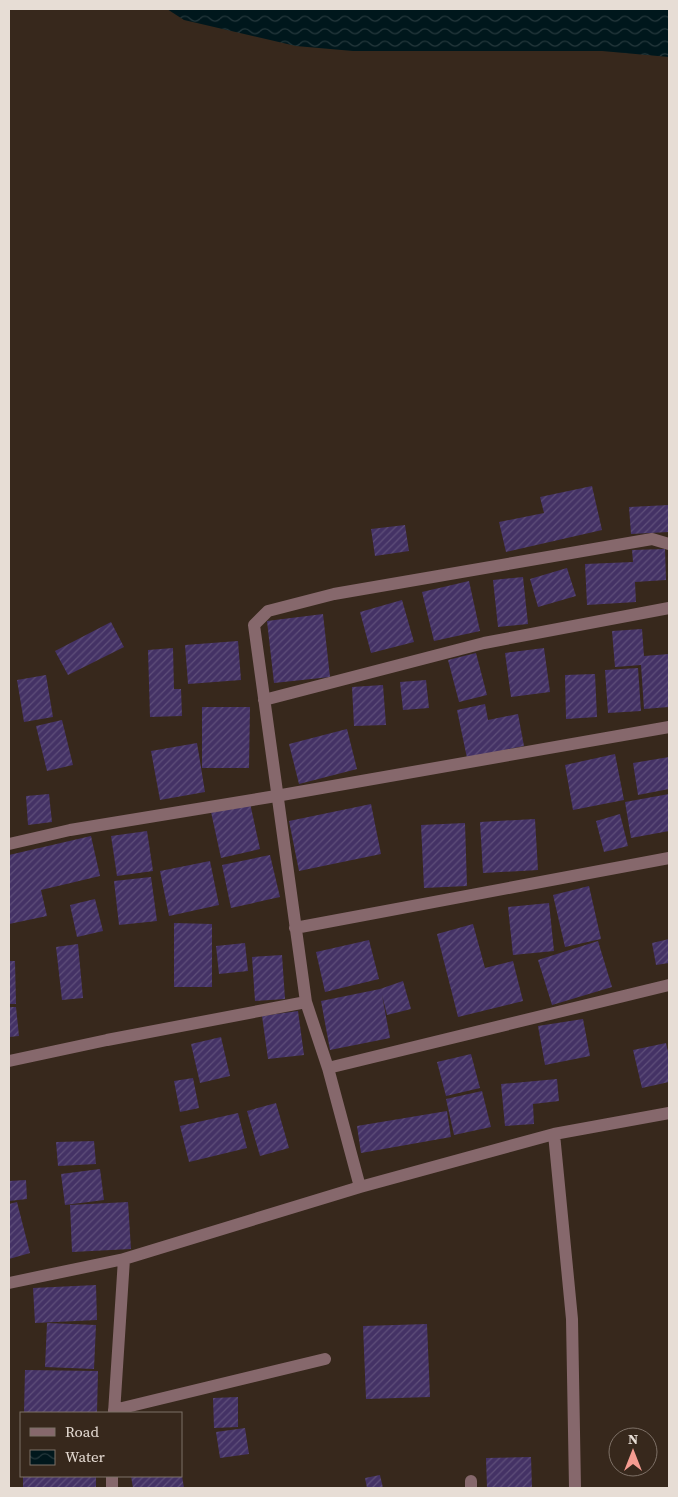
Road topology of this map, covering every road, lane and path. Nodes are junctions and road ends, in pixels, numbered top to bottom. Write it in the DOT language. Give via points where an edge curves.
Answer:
graph roads {
  1 [pos="669,544"];
  2 [pos="669,608"];
  3 [pos="264,700"];
  4 [pos="669,727"];
  5 [pos="276,796"];
  6 [pos="9,844"];
  7 [pos="669,858"];
  8 [pos="295,928"];
  9 [pos="669,985"];
  10 [pos="306,1002"];
  11 [pos="9,1061"];
  12 [pos="328,1068"];
  13 [pos="669,1113"];
  14 [pos="554,1134"];
  15 [pos="360,1187"];
  16 [pos="124,1259"];
  17 [pos="9,1283"];
  18 [pos="325,1359"];
  19 [pos="114,1412"];
  20 [pos="576,1488"];
  1 -- 3 [label="street" via="652,540 334,594 268,611 254,624"];
  2 -- 3 [label="street" via="484,643"];
  3 -- 5 [label="street"];
  4 -- 5 [label="street"];
  5 -- 6 [label="street" via="70,830"];
  5 -- 8 [label="street"];
  7 -- 8 [label="street"];
  8 -- 10 [label="street"];
  9 -- 12 [label="street"];
  10 -- 11 [label="street"];
  10 -- 12 [label="street"];
  12 -- 15 [label="street"];
  13 -- 14 [label="street"];
  14 -- 15 [label="street"];
  14 -- 20 [label="street" via="572,1319"];
  15 -- 16 [label="street"];
  16 -- 17 [label="street"];
  16 -- 19 [label="street"];
  18 -- 19 [label="street"];
}
